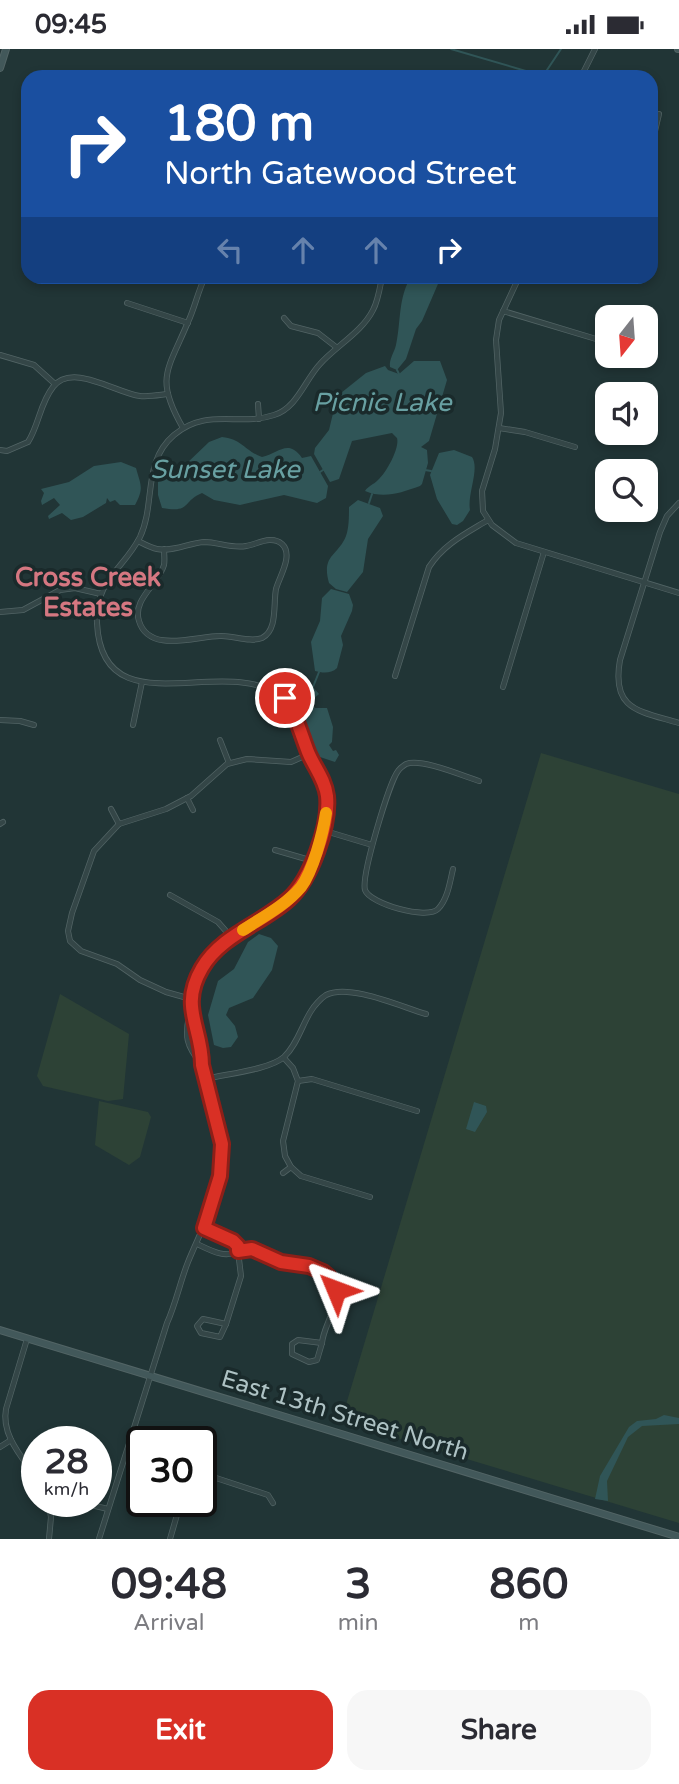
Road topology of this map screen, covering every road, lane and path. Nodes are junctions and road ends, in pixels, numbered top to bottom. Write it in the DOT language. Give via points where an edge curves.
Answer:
graph roads {
  1 [pos="6,49"];
  2 [pos="595,49"];
  3 [pos="0,68"];
  4 [pos="584,70"];
  5 [pos="659,114"];
  6 [pos="658,122"];
  7 [pos="202,284"];
  8 [pos="380,284"];
  9 [pos="516,284"];
  10 [pos="127,303"];
  11 [pos="503,311"];
  12 [pos="284,318"];
  13 [pos="188,323"];
  14 [pos="595,339"];
  15 [pos="336,347"];
  16 [pos="0,355"];
  17 [pos="55,384"];
  18 [pos="167,394"];
  19 [pos="258,404"];
  20 [pos="258,419"];
  21 [pos="183,428"];
  22 [pos="499,428"];
  23 [pos="575,447"];
  24 [pos="0,450"];
  25 [pos="679,503"];
  26 [pos="488,520"];
  27 [pos="138,541"];
  28 [pos="164,549"];
  29 [pos="544,552"];
  30 [pos="644,582"];
  31 [pos="679,593"];
  32 [pos="101,594"];
  33 [pos="0,613"];
  34 [pos="395,676"];
  35 [pos="142,681"];
  36 [pos="503,687"];
  37 [pos="0,720"];
  38 [pos="679,723"];
  39 [pos="34,725"];
  40 [pos="133,725"];
  41 [pos="220,740"];
  42 [pos="309,754"];
  43 [pos="229,763"];
  44 [pos="480,781"];
  45 [pos="187,798"];
  46 [pos="111,809"];
  47 [pos="193,810"];
  48 [pos="119,824"];
  49 [pos="323,830"];
  50 [pos="372,845"];
  51 [pos="275,850"];
  52 [pos="313,861"];
  53 [pos="453,869"];
  54 [pos="170,895"];
  55 [pos="232,939"];
  56 [pos="322,988"];
  57 [pos="326,995"];
  58 [pos="191,999"];
  59 [pos="191,1011"];
  60 [pos="426,1014"];
  61 [pos="284,1058"];
  62 [pos="202,1065"];
  63 [pos="206,1079"];
  64 [pos="298,1081"];
  65 [pos="417,1111"];
  66 [pos="291,1167"];
  67 [pos="283,1173"];
  68 [pos="370,1197"];
  69 [pos="204,1228"];
  70 [pos="197,1244"];
  71 [pos="238,1251"];
  72 [pos="226,1324"];
  73 [pos="0,1330"];
  74 [pos="27,1339"];
  75 [pos="322,1343"];
  76 [pos="149,1376"];
  77 [pos="11,1440"];
  78 [pos="0,1447"];
  79 [pos="21,1455"];
  80 [pos="217,1478"];
  81 [pos="112,1496"];
  82 [pos="273,1503"];
  83 [pos="49,1517"];
  84 [pos="106,1517"];
  85 [pos="176,1517"];
  86 [pos="679,1537"];
  87 [pos="48,1539"];
  88 [pos="99,1539"];
  89 [pos="170,1539"];
  1 -- 3 [label="main road"];
  2 -- 4 [label="street"];
  5 -- 6 [label="street"];
  7 -- 13 [label="street"];
  8 -- 15 [label="street" via="374,310"];
  9 -- 11 [label="street"];
  10 -- 13 [label="street"];
  11 -- 14 [label="street"];
  11 -- 22 [label="street" via="496,340"];
  12 -- 15 [label="street"];
  13 -- 18 [label="street" via="171,358"];
  15 -- 20 [label="street" via="290,405 277,415"];
  16 -- 17 [label="street" via="34,365"];
  17 -- 18 [label="street" via="76,377 140,396"];
  17 -- 24 [label="street" via="28,442"];
  18 -- 21 [label="street"];
  19 -- 20 [label="street"];
  20 -- 21 [label="street" via="208,418"];
  21 -- 27 [label="street" via="164,446 151,473 149,505"];
  22 -- 23 [label="street"];
  22 -- 26 [label="street" via="482,491"];
  25 -- 30 [label="street" via="663,524"];
  26 -- 29 [label="street" via="509,538"];
  26 -- 34 [label="street" via="436,555"];
  27 -- 28 [label="street"];
  27 -- 32 [label="street"];
  28 -- 28 [label="street" via="204,542 244,547 274,540 282,544 286,560 270,630 257,640 221,636 153,639 143,630 138,610 165,563"];
  29 -- 30 [label="street"];
  29 -- 36 [label="street"];
  30 -- 31 [label="street"];
  30 -- 38 [label="street" via="620,660 617,688 632,707"];
  32 -- 33 [label="street" via="60,590 23,610"];
  32 -- 35 [label="street" via="97,623 102,654 120,676"];
  35 -- 40 [label="street"];
  35 -- 42 [label="street" via="229,681 270,689 291,707"];
  37 -- 39 [label="street"];
  41 -- 43 [label="street"];
  42 -- 43 [label="street" via="291,762 247,759"];
  42 -- 49 [label="street" via="327,796"];
  43 -- 45 [label="street"];
  44 -- 50 [label="street" via="426,764 399,768"];
  45 -- 47 [label="street"];
  45 -- 48 [label="street"];
  46 -- 48 [label="street"];
  48 -- 58 [label="street" via="94,852 84,874 68,930 70,941 76,949"];
  49 -- 50 [label="street"];
  49 -- 52 [label="street"];
  50 -- 53 [label="street" via="364,877 367,893 411,911 427,915 437,910"];
  51 -- 52 [label="street"];
  52 -- 55 [label="street" via="303,884 288,900"];
  54 -- 55 [label="street" via="218,922"];
  55 -- 58 [label="street" via="202,968"];
  56 -- 57 [label="street"];
  57 -- 60 [label="street" via="356,993"];
  57 -- 61 [label="street" via="311,1011"];
  58 -- 59 [label="street"];
  59 -- 62 [label="street"];
  59 -- 62 [label="street" via="186,1033"];
  61 -- 63 [label="street"];
  61 -- 64 [label="street"];
  62 -- 63 [label="street"];
  63 -- 69 [label="street" via="222,1144 220,1176"];
  64 -- 65 [label="street" via="312,1079"];
  64 -- 66 [label="street" via="283,1141"];
  66 -- 67 [label="street"];
  66 -- 68 [label="street" via="301,1177"];
  69 -- 70 [label="street"];
  69 -- 71 [label="street" via="233,1241"];
  70 -- 71 [label="street" via="224,1255"];
  70 -- 76 [label="street"];
  71 -- 72 [label="street" via="241,1276"];
  71 -- 75 [label="street" via="252,1249 281,1262 309,1266 329,1277 336,1290"];
  72 -- 72 [label="street" via="220,1337 201,1333 197,1326 202,1319"];
  73 -- 74 [label="main road, East 13th Street North"];
  74 -- 76 [label="main road, East 13th Street North"];
  74 -- 77 [label="street" via="5,1414"];
  75 -- 75 [label="street" via="298,1340 292,1344 292,1354 309,1362 317,1360"];
  76 -- 81 [label="street"];
  76 -- 86 [label="main road, East 13th Street North"];
  77 -- 78 [label="street"];
  77 -- 79 [label="street"];
  80 -- 82 [label="street" via="268,1495"];
  83 -- 87 [label="street"];
  84 -- 88 [label="street"];
  85 -- 89 [label="street"];
}
